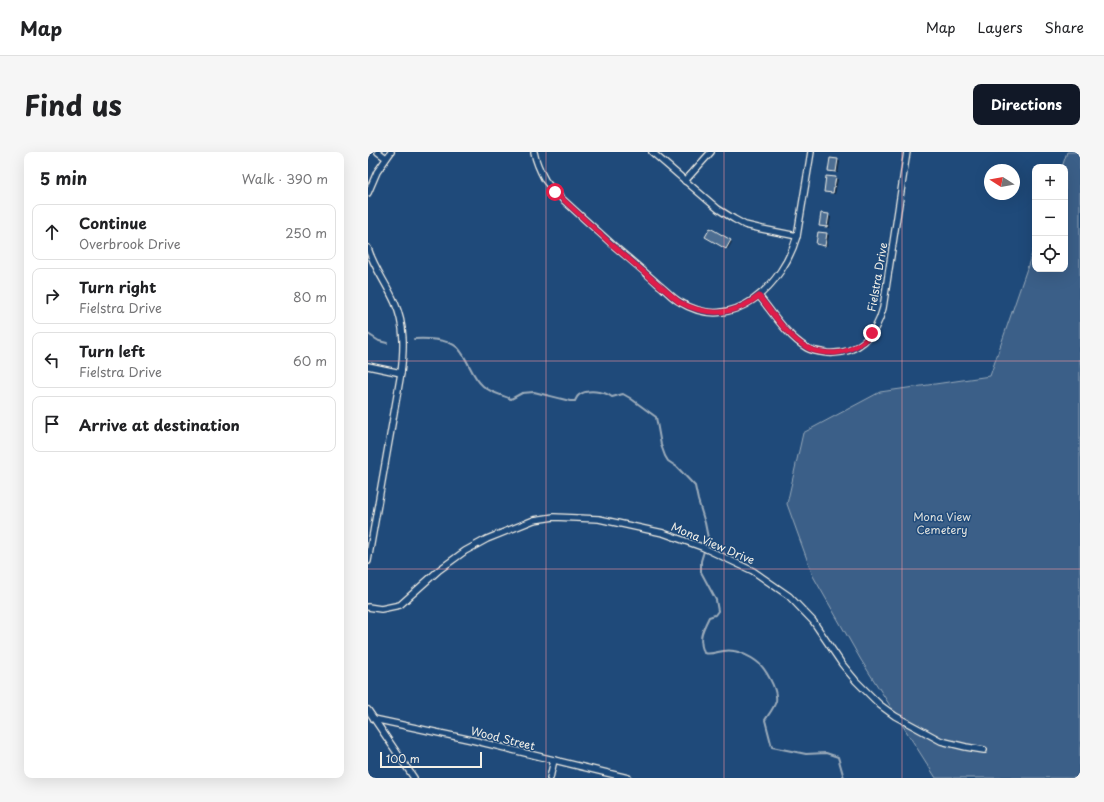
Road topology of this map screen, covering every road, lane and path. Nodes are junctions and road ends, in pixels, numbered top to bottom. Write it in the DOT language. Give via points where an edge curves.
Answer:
graph roads {
  1 [pos="378,152"];
  2 [pos="391,152"];
  3 [pos="534,152"];
  4 [pos="652,152"];
  5 [pos="711,152"];
  6 [pos="811,152"];
  7 [pos="907,152"];
  8 [pos="386,158"];
  9 [pos="686,181"];
  10 [pos="368,193"];
  11 [pos="797,236"];
  12 [pos="368,248"];
  13 [pos="759,296"];
  14 [pos="368,366"];
  15 [pos="401,373"];
  16 [pos="368,561"];
  17 [pos="368,607"];
  18 [pos="368,710"];
  19 [pos="374,719"];
  20 [pos="984,750"];
  21 [pos="554,760"];
  22 [pos="414,778"];
  23 [pos="550,778"];
  24 [pos="628,778"];
  1 -- 8 [label="street"];
  2 -- 8 [label="street"];
  3 -- 13 [label="street" via="545,180 555,192 679,302 696,310 726,312 738,309"];
  4 -- 9 [label="street"];
  5 -- 9 [label="street"];
  6 -- 11 [label="street"];
  7 -- 13 [label="street, Fielstra Drive" via="883,308 878,323 864,342 843,352 820,352 808,348 785,329"];
  8 -- 10 [label="street"];
  9 -- 11 [label="street" via="718,209 734,219 762,229"];
  11 -- 13 [label="street" via="785,266"];
  12 -- 15 [label="street" via="395,302 400,319 403,337"];
  14 -- 15 [label="street"];
  15 -- 16 [label="street"];
  17 -- 20 [label="street, Mona View Drive" via="381,609 400,605 465,551 534,520 554,517 599,520 663,533 702,547 753,571 789,596 813,621 856,681 895,716 941,741"];
  18 -- 19 [label="street"];
  19 -- 21 [label="street, Wood Street"];
  19 -- 22 [label="street"];
  21 -- 23 [label="street"];
  21 -- 24 [label="street, Wood Street"];
}
